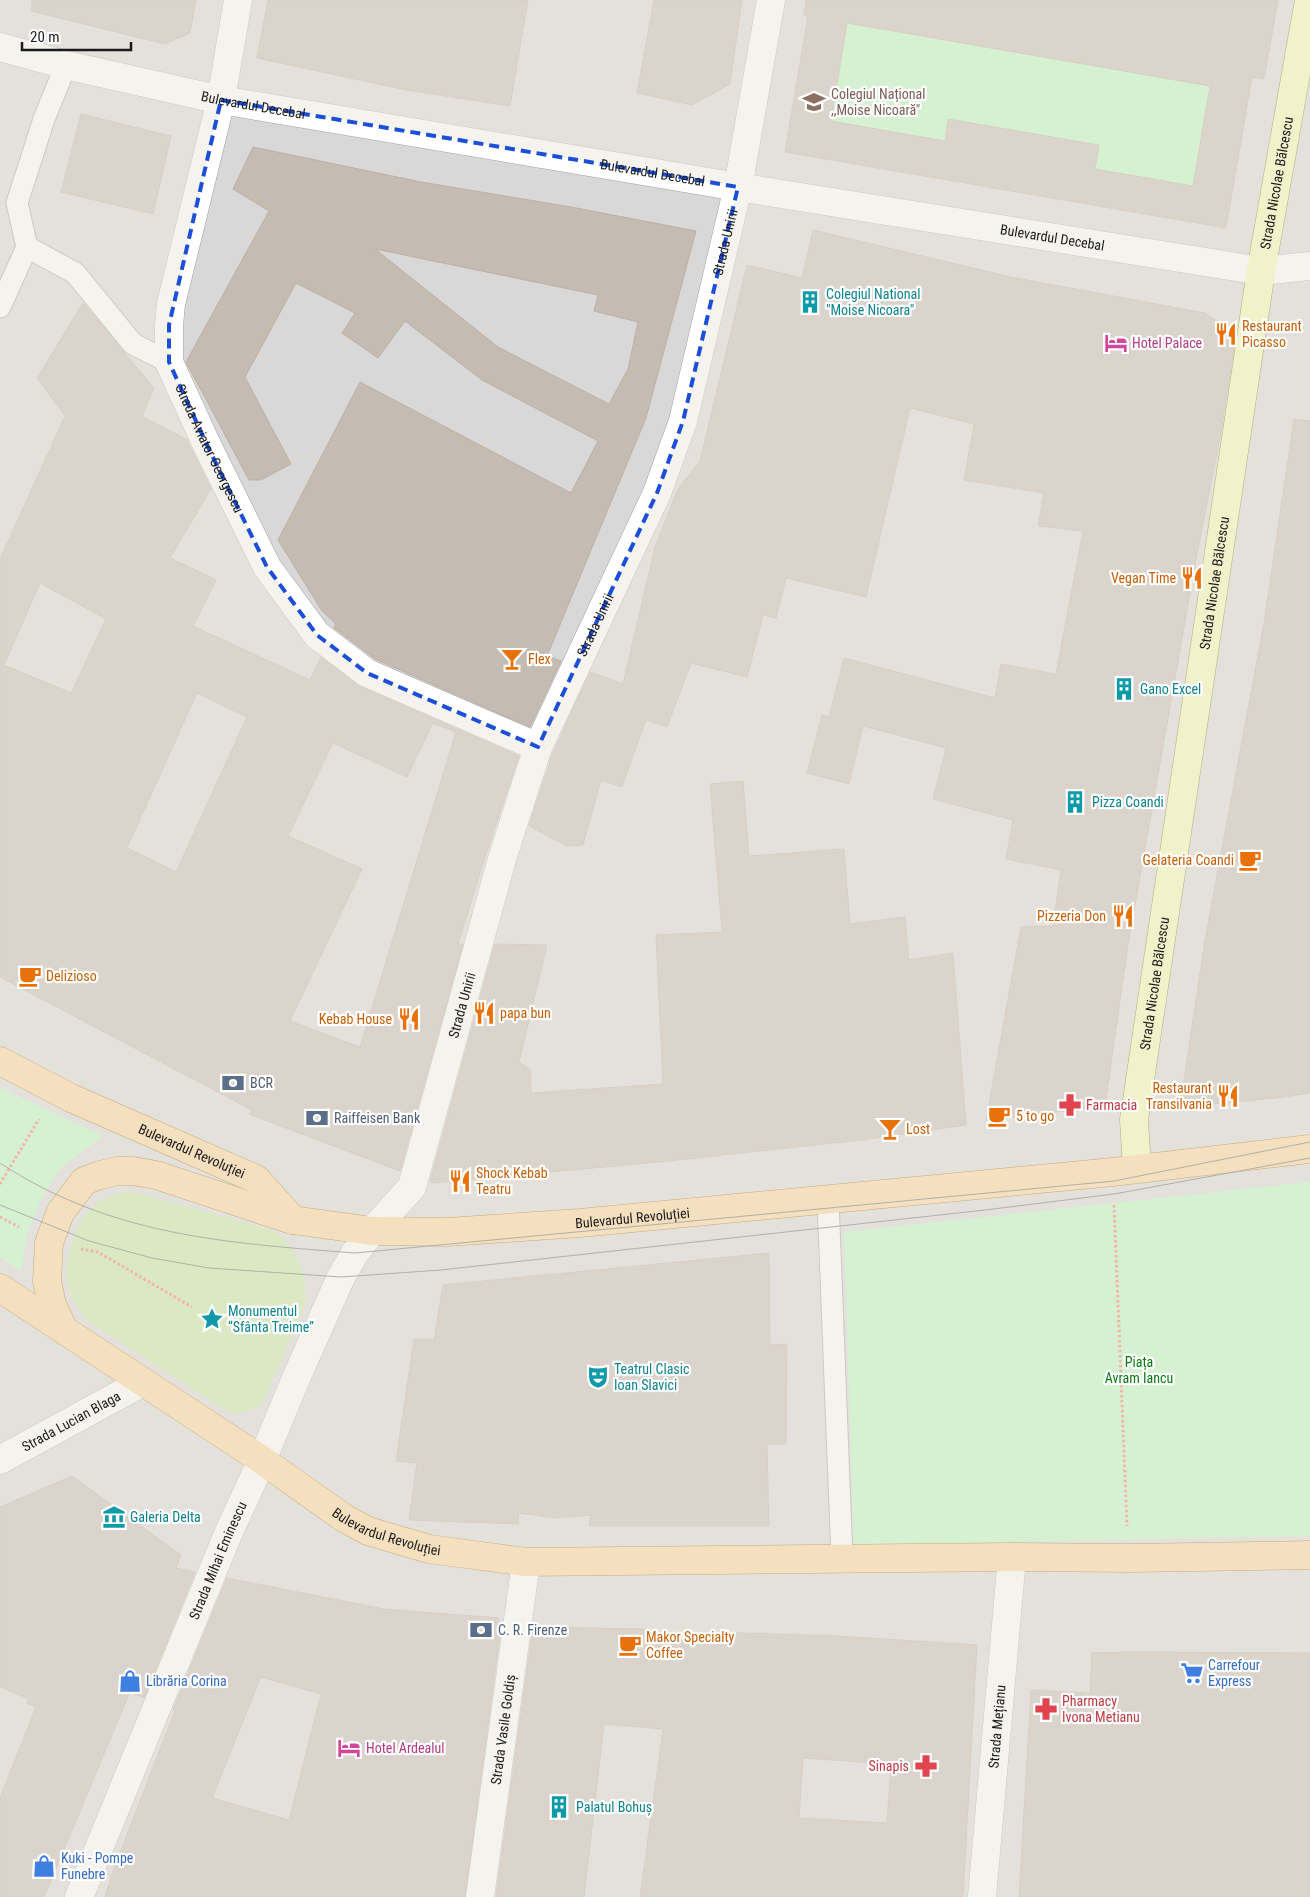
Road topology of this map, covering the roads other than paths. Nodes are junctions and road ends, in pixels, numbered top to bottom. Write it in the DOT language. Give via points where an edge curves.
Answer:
graph roads {
  1 [pos="238,0"];
  2 [pos="771,0"];
  3 [pos="1309,0"];
  4 [pos="0,48"];
  5 [pos="66,65"];
  6 [pos="221,100"];
  7 [pos="738,187"];
  8 [pos="27,247"];
  9 [pos="1310,266"];
  10 [pos="1261,271"];
  11 [pos="0,307"];
  12 [pos="169,362"];
  13 [pos="538,747"];
  14 [pos="0,1061"];
  15 [pos="1310,1149"];
  16 [pos="1125,1170"];
  17 [pos="828,1200"];
  18 [pos="293,1220"];
  19 [pos="372,1231"];
  20 [pos="0,1288"];
  21 [pos="64,1330"];
  22 [pos="143,1382"];
  23 [pos="0,1460"];
  24 [pos="262,1460"];
  25 [pos="1310,1555"];
  26 [pos="1012,1557"];
  27 [pos="842,1558"];
  28 [pos="526,1562"];
  29 [pos="79,1897"];
  30 [pos="480,1897"];
  31 [pos="982,1897"];
  1 -- 6 [label="street, Strada Aviator Georgescu"];
  2 -- 7 [label="street, Strada Unirii"];
  3 -- 10 [label="main road, Strada Nicolae Bălcescu"];
  4 -- 5 [label="street, Bulevardul Decebal"];
  5 -- 6 [label="street, Bulevardul Decebal"];
  5 -- 8 [label="lane" via="44,119 17,203"];
  6 -- 7 [label="street, Bulevardul Decebal"];
  6 -- 12 [label="street, Strada Aviator Georgescu" via="171,304"];
  7 -- 10 [label="street, Bulevardul Decebal"];
  7 -- 13 [label="street, Strada Unirii" via="683,421 657,493"];
  8 -- 11 [label="lane"];
  8 -- 12 [label="lane" via="75,273 133,344"];
  9 -- 10 [label="street, Bulevardul Decebal"];
  10 -- 16 [label="main road, Strada Nicolae Bălcescu"];
  12 -- 13 [label="street, Strada Aviator Georgescu" via="267,566 317,635 367,673"];
  13 -- 19 [label="street, Strada Unirii" via="502,859 412,1187"];
  14 -- 18 [label="main road, Bulevardul Revoluției" via="56,1091 256,1179"];
  15 -- 16 [label="main road"];
  16 -- 17 [label="main road"];
  17 -- 19 [label="main road, Bulevardul Revoluției" via="448,1232"];
  17 -- 27 [label="lane"];
  18 -- 19 [label="main road, Bulevardul Revoluției"];
  18 -- 21 [label="main road" via="156,1174 117,1171 84,1181 60,1212 49,1243 47,1281 52,1305"];
  19 -- 24 [label="street, Strada Mihai Eminescu" via="354,1253 341,1277"];
  20 -- 21 [label="main road, Bulevardul Revoluției"];
  21 -- 22 [label="main road, Bulevardul Revoluției"];
  22 -- 23 [label="street, Strada Lucian Blaga"];
  22 -- 24 [label="main road, Bulevardul Revoluției"];
  24 -- 28 [label="main road, Bulevardul Revoluției" via="344,1518 368,1531 429,1549"];
  24 -- 29 [label="street, Strada Mihai Eminescu" via="228,1534"];
  25 -- 26 [label="main road"];
  26 -- 27 [label="main road"];
  26 -- 31 [label="street, Strada Mețianu"];
  27 -- 28 [label="main road, Bulevardul Revoluției"];
  28 -- 30 [label="street, Strada Vasile Goldiș"];
}
